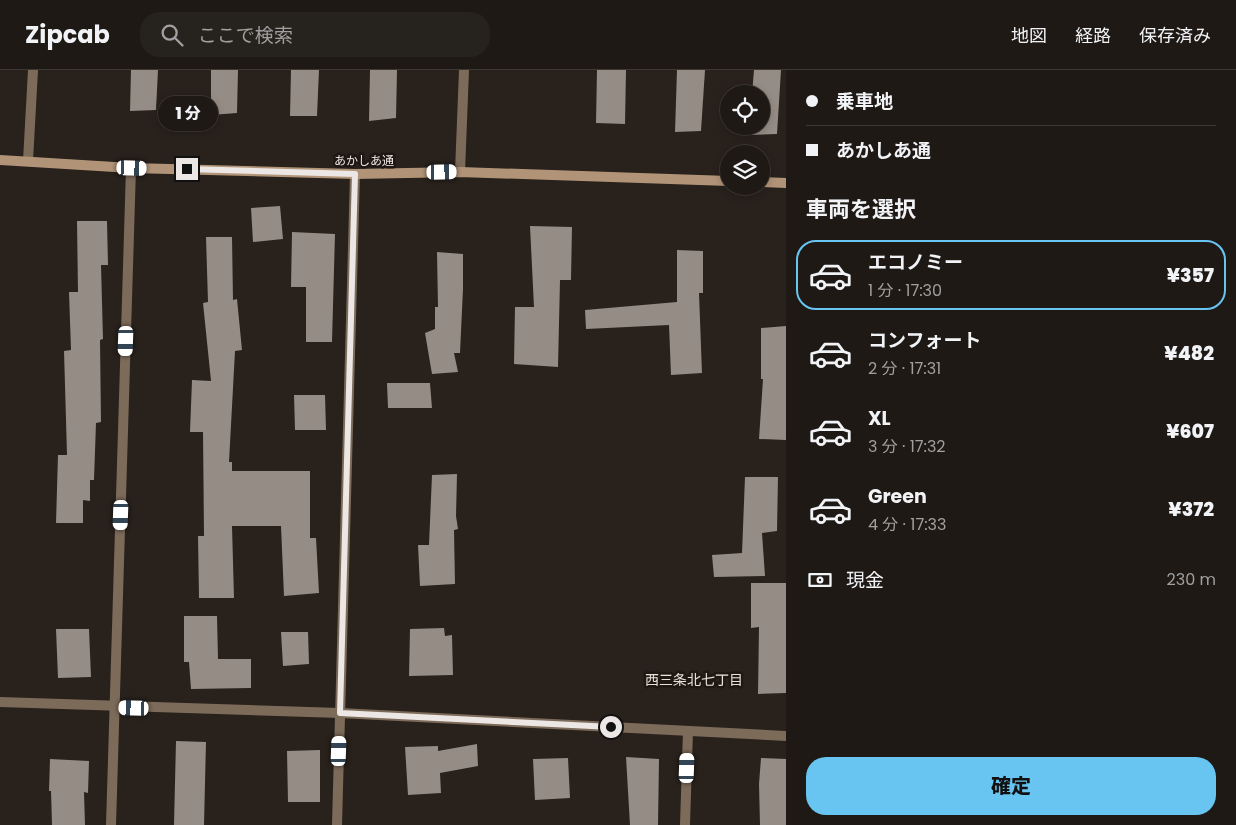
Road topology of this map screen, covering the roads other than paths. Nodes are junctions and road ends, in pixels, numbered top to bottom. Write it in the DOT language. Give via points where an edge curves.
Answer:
graph roads {
  1 [pos="33,70"];
  2 [pos="464,70"];
  3 [pos="0,160"];
  4 [pos="28,161"];
  5 [pos="132,168"];
  6 [pos="460,172"];
  7 [pos="355,174"];
  8 [pos="720,181"];
  9 [pos="770,182"];
  10 [pos="786,182"];
  11 [pos="0,702"];
  12 [pos="115,708"];
  13 [pos="340,713"];
  14 [pos="688,731"];
  15 [pos="786,736"];
  16 [pos="111,825"];
  17 [pos="338,825"];
  18 [pos="685,825"];
  1 -- 4 [label="street"];
  2 -- 6 [label="street"];
  3 -- 4 [label="street, あかしあ通"];
  4 -- 5 [label="street, あかしあ通"];
  5 -- 7 [label="street, あかしあ通"];
  5 -- 12 [label="street"];
  6 -- 7 [label="street, あかしあ通"];
  6 -- 8 [label="street, あかしあ通"];
  7 -- 13 [label="street"];
  9 -- 10 [label="street"];
  11 -- 12 [label="street"];
  12 -- 13 [label="street"];
  12 -- 16 [label="street"];
  13 -- 14 [label="street"];
  13 -- 17 [label="street"];
  14 -- 15 [label="street"];
  14 -- 18 [label="street"];
}
